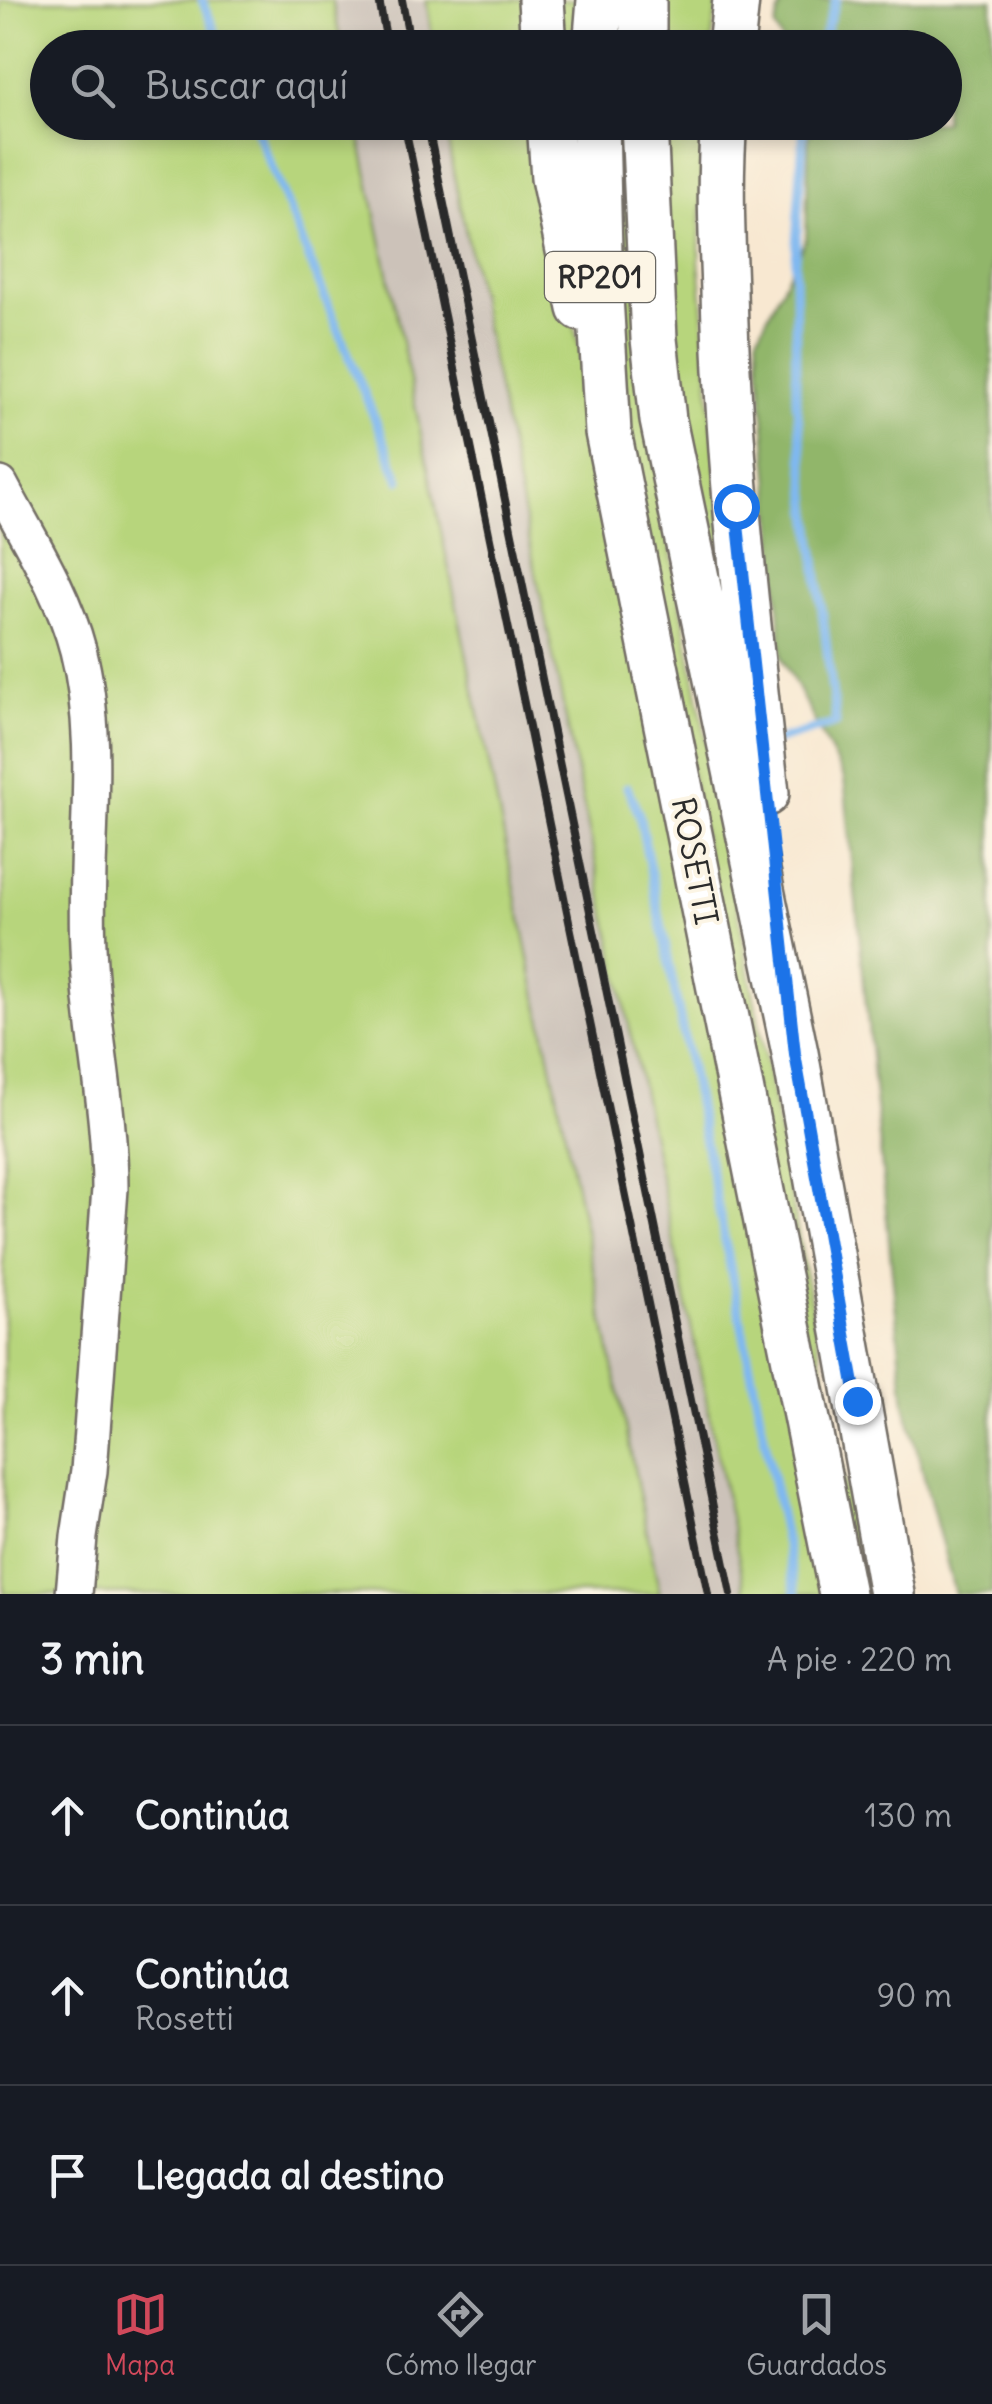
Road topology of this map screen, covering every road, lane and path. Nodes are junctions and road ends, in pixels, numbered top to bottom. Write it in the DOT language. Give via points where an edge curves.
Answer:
graph roads {
  1 [pos="541,0"];
  2 [pos="600,0"];
  3 [pos="644,0"];
  4 [pos="736,0"];
  5 [pos="543,30"];
  6 [pos="598,30"];
  7 [pos="643,30"];
  8 [pos="732,30"];
  9 [pos="551,140"];
  10 [pos="596,140"];
  11 [pos="645,140"];
  12 [pos="723,140"];
  13 [pos="608,432"];
  14 [pos="0,485"];
  15 [pos="795,1054"];
  16 [pos="74,1594"];
  17 [pos="842,1594"];
  18 [pos="892,1594"];
  1 -- 5 [label="main road"];
  2 -- 6 [label="main road"];
  3 -- 7 [label="main road"];
  4 -- 8 [label="main road"];
  9 -- 13 [label="main road" via="564,234"];
  10 -- 13 [label="main road, ROSETTI / RP201"];
  11 -- 15 [label="main road, ROSETTI / RP201" via="663,420"];
  12 -- 15 [label="main road" via="725,350 737,525"];
  13 -- 17 [label="main road, ROSETTI / RP201"];
  14 -- 16 [label="lane" via="55,590 78,648 89,709 87,942 110,1189"];
  15 -- 18 [label="main road, ROSETTI / RP201"];
}
